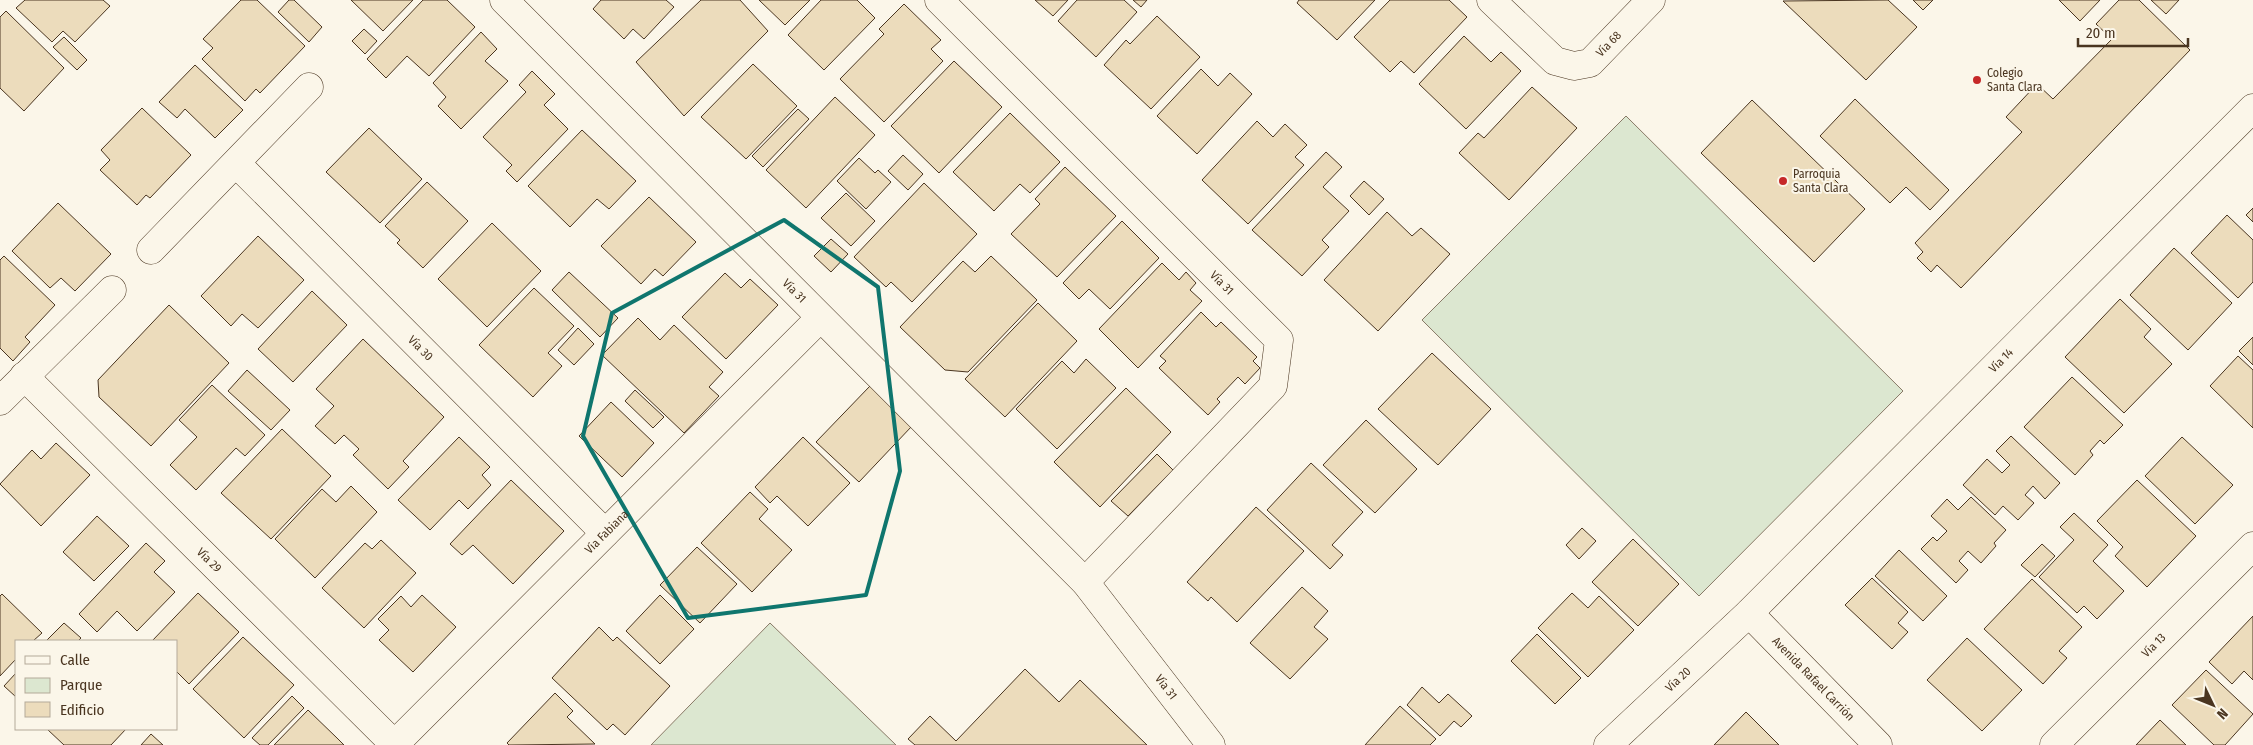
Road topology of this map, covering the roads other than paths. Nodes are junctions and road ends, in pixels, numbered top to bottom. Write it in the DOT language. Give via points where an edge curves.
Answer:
graph roads {
  1 [pos="504,0"];
  2 [pos="939,0"];
  3 [pos="1491,0"];
  4 [pos="1651,0"];
  5 [pos="309,87"];
  6 [pos="2253,108"];
  7 [pos="237,164"];
  8 [pos="151,250"];
  9 [pos="112,290"];
  10 [pos="820,318"];
  11 [pos="24,376"];
  12 [pos="0,401"];
  13 [pos="605,533"];
  14 [pos="2253,546"];
  15 [pos="1085,582"];
  16 [pos="1750,613"];
  17 [pos="395,745"];
  18 [pos="1211,745"];
  19 [pos="1608,745"];
  20 [pos="1878,745"];
  21 [pos="2054,745"];
  1 -- 10 [label="street, Vía 31"];
  2 -- 15 [label="street, Vía 31" via="1279,340 1273,386"];
  3 -- 4 [label="street, Vía 68" via="1556,61 1574,66 1590,63"];
  5 -- 7 [label="street"];
  6 -- 16 [label="street, Vía 14"];
  7 -- 8 [label="street"];
  7 -- 13 [label="street, Vía 30"];
  9 -- 11 [label="street"];
  10 -- 13 [label="street, Vía Fabiana"];
  10 -- 15 [label="street, Vía 31"];
  11 -- 12 [label="street"];
  11 -- 17 [label="street, Vía 29"];
  13 -- 17 [label="street, Vía Fabiana"];
  14 -- 21 [label="street, Vía 13"];
  15 -- 18 [label="street, Vía 31"];
  16 -- 19 [label="street, Vía 20"];
  16 -- 20 [label="street, Avenida Rafael Carrión"];
}
